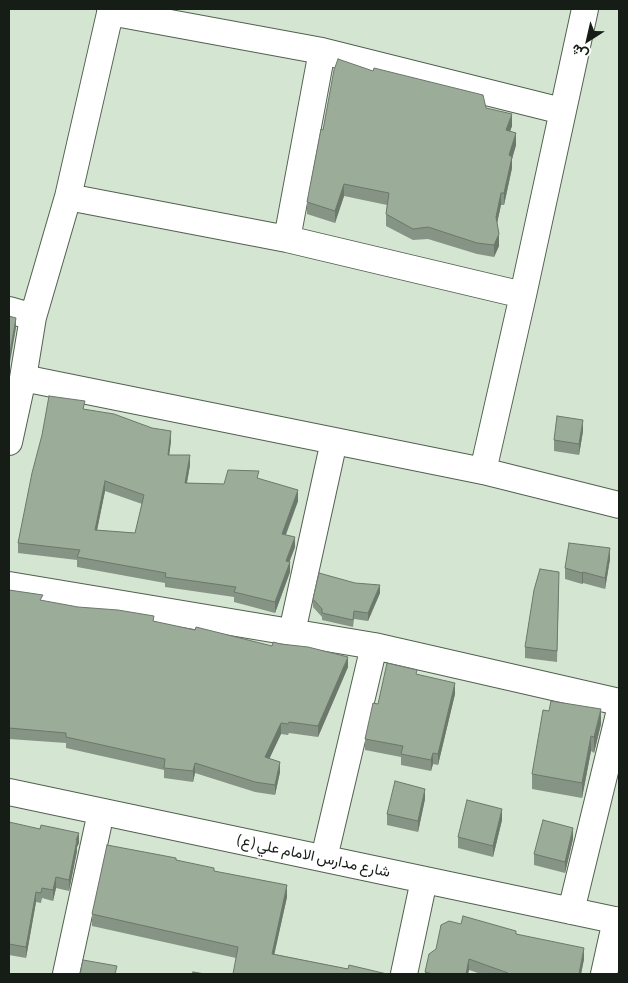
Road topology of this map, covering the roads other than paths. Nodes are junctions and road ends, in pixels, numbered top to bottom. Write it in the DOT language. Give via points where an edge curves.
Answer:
graph roads {
  1 [pos="584,9"];
  2 [pos="110,10"];
  3 [pos="322,51"];
  4 [pos="562,111"];
  5 [pos="68,196"];
  6 [pos="287,240"];
  7 [pos="523,295"];
  8 [pos="9,310"];
  9 [pos="34,317"];
  10 [pos="23,378"];
  11 [pos="9,442"];
  12 [pos="334,442"];
  13 [pos="483,471"];
  14 [pos="619,505"];
  15 [pos="9,585"];
  16 [pos="292,632"];
  17 [pos="374,646"];
  18 [pos="619,702"];
  19 [pos="619,714"];
  20 [pos="9,792"];
  21 [pos="101,812"];
  22 [pos="324,858"];
  23 [pos="424,880"];
  24 [pos="571,911"];
  25 [pos="618,921"];
  26 [pos="66,974"];
  27 [pos="404,974"];
  28 [pos="604,974"];
  1 -- 4 [label="street"];
  2 -- 3 [label="street"];
  2 -- 5 [label="street"];
  3 -- 4 [label="street"];
  3 -- 6 [label="street"];
  4 -- 7 [label="street"];
  5 -- 6 [label="street"];
  5 -- 9 [label="street"];
  6 -- 7 [label="street"];
  7 -- 13 [label="street"];
  8 -- 9 [label="street"];
  9 -- 10 [label="street"];
  10 -- 11 [label="street"];
  10 -- 12 [label="street"];
  12 -- 13 [label="street"];
  12 -- 16 [label="street"];
  13 -- 14 [label="street"];
  15 -- 16 [label="street"];
  16 -- 17 [label="street"];
  17 -- 18 [label="street"];
  17 -- 22 [label="street"];
  19 -- 24 [label="street"];
  20 -- 21 [label="street, شارع مدارس الامام علي (ع)"];
  21 -- 22 [label="street, شارع مدارس الامام علي (ع)"];
  21 -- 26 [label="street"];
  22 -- 23 [label="street, شارع مدارس الامام علي (ع)"];
  23 -- 24 [label="street, شارع مدارس الامام علي (ع)"];
  23 -- 27 [label="street"];
  24 -- 25 [label="street, شارع مدارس الامام علي (ع)"];
  25 -- 28 [label="street"];
}
